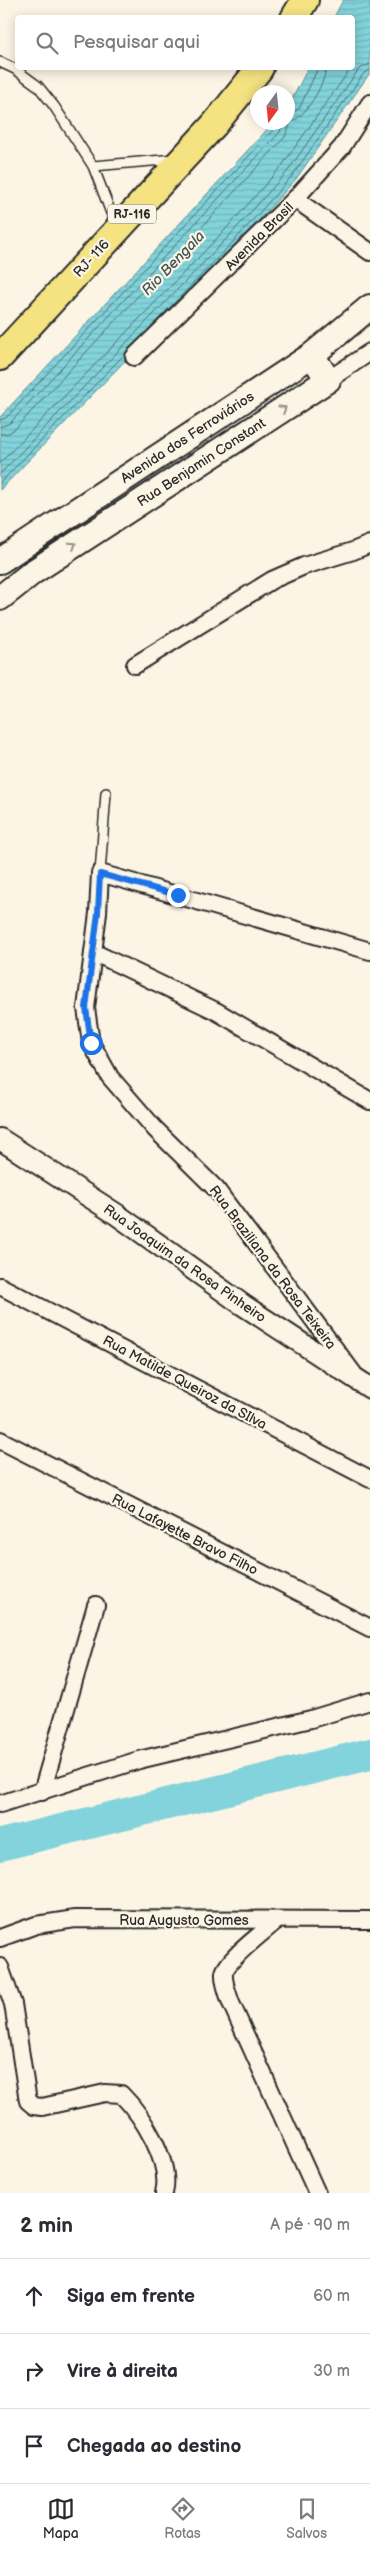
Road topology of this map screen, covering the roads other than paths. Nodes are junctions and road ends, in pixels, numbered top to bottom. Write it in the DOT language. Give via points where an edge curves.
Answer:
graph roads {
  1 [pos="305,0"];
  2 [pos="296,15"];
  3 [pos="0,62"];
  4 [pos="15,70"];
  5 [pos="15,70"];
  6 [pos="258,70"];
  7 [pos="370,103"];
  8 [pos="183,158"];
  9 [pos="94,166"];
  10 [pos="295,199"];
  11 [pos="118,229"];
  12 [pos="370,252"];
  13 [pos="370,307"];
  14 [pos="370,352"];
  15 [pos="312,355"];
  16 [pos="0,357"];
  17 [pos="134,357"];
  18 [pos="328,380"];
  19 [pos="370,544"];
  20 [pos="0,562"];
  21 [pos="0,598"];
  22 [pos="135,665"];
  23 [pos="106,793"];
  24 [pos="100,874"];
  25 [pos="370,951"];
  26 [pos="93,952"];
  27 [pos="370,1101"];
  28 [pos="0,1139"];
  29 [pos="0,1286"];
  30 [pos="364,1385"];
  31 [pos="0,1440"];
  32 [pos="370,1479"];
  33 [pos="96,1605"];
  34 [pos="370,1628"];
  35 [pos="370,1701"];
  36 [pos="42,1792"];
  37 [pos="0,1804"];
  38 [pos="277,1920"];
  39 [pos="370,1920"];
  40 [pos="0,1938"];
  41 [pos="0,1967"];
  42 [pos="164,2193"];
  43 [pos="317,2193"];
  1 -- 2 [label="main road"];
  3 -- 5 [label="lane"];
  4 -- 9 [label="lane" via="38,86"];
  6 -- 8 [label="main road, RJ- 116 / RJ-116"];
  7 -- 10 [label="street, Avenida Brasil" via="342,147"];
  8 -- 9 [label="lane"];
  8 -- 11 [label="main road, RJ- 116 / RJ-116"];
  9 -- 11 [label="lane"];
  10 -- 12 [label="street"];
  10 -- 17 [label="street, Avenida Brasil"];
  11 -- 16 [label="main road, RJ- 116 / RJ-116"];
  13 -- 15 [label="main road, Avenida dos Ferroviários"];
  14 -- 18 [label="street, Rua Benjamin Constant"];
  15 -- 18 [label="main road"];
  15 -- 20 [label="main road, Avenida dos Ferroviários"];
  21 -- 18 [label="main road, Rua Benjamin Constant, one-way" via="33,572"];
  19 -- 22 [label="street" via="272,580"];
  23 -- 24 [label="lane"];
  24 -- 25 [label="street"];
  24 -- 26 [label="street, Rua Braziliana da Rosa Teixeira"];
  26 -- 27 [label="street" via="216,1011"];
  26 -- 30 [label="street, Rua Braziliana da Rosa Teixeira" via="86,1008 91,1043 110,1077 155,1129 216,1189"];
  28 -- 30 [label="street, Rua Joaquim da Rosa Pinheiro" via="116,1214 243,1305"];
  29 -- 32 [label="street, Rua Matilde Queiroz da SIlva"];
  31 -- 34 [label="street, Rua Lafayette Bravo Filho"];
  33 -- 36 [label="street"];
  35 -- 36 [label="street" via="311,1720 139,1760"];
  36 -- 37 [label="street"];
  38 -- 39 [label="street, Rua Augusto Gomes"];
  38 -- 40 [label="street, Rua Augusto Gomes" via="75,1920 36,1924"];
  38 -- 43 [label="street" via="231,1962 224,1972 225,1985"];
  41 -- 42 [label="street" via="13,2004 28,2101 42,2107 105,2093 120,2094 134,2107 165,2164 167,2182"];
}
